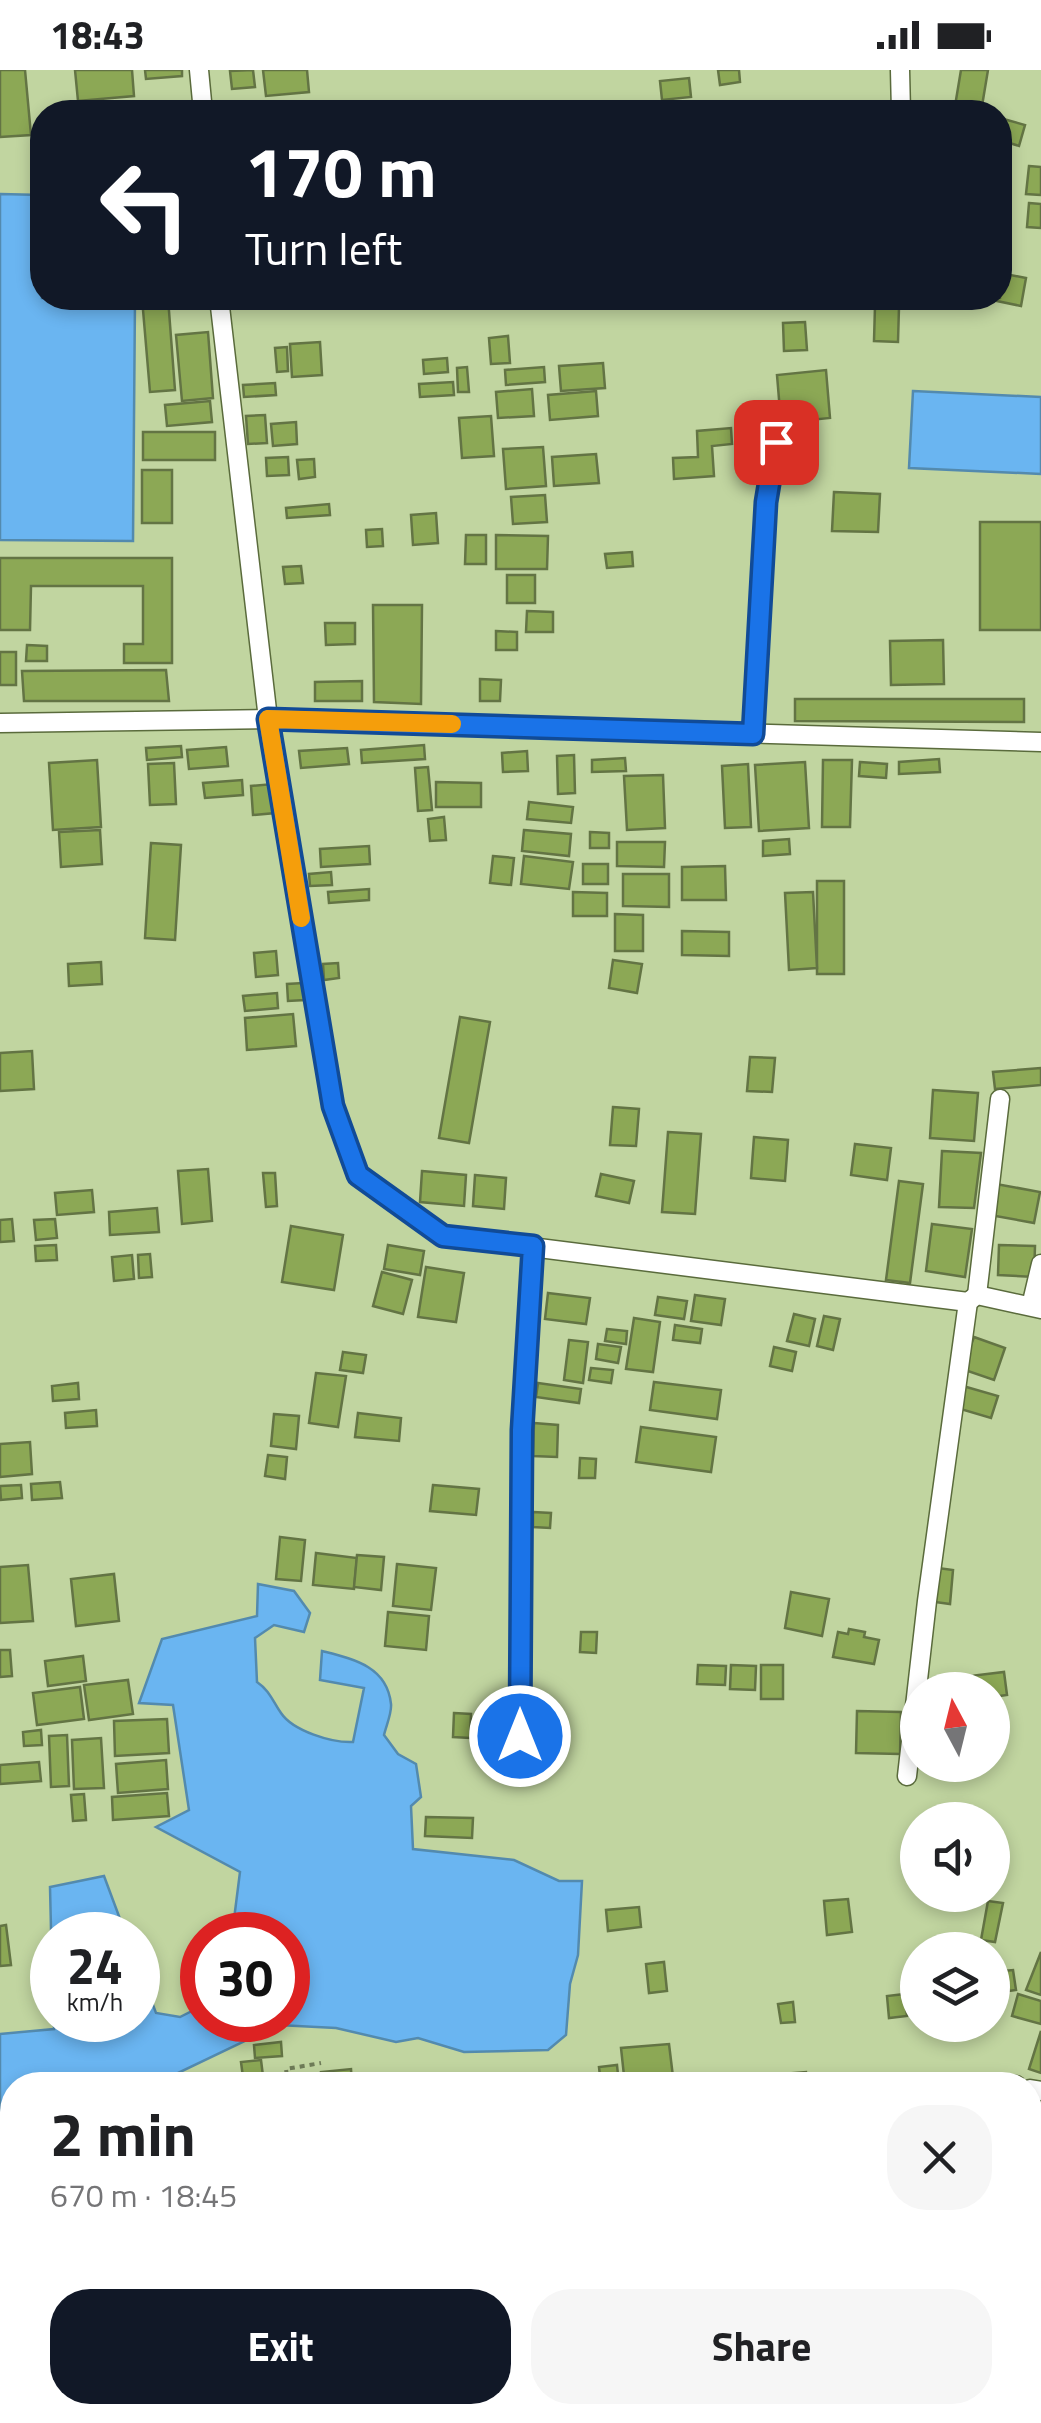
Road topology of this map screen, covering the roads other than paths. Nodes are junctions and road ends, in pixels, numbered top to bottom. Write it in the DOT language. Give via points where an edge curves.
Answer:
graph roads {
  1 [pos="199,70"];
  2 [pos="900,70"];
  3 [pos="202,100"];
  4 [pos="901,100"];
  5 [pos="220,310"];
  6 [pos="776,442"];
  7 [pos="268,719"];
  8 [pos="0,723"];
  9 [pos="753,734"];
  10 [pos="1041,742"];
  11 [pos="1000,1099"];
  12 [pos="533,1246"];
  13 [pos="1041,1264"];
  14 [pos="972,1299"];
  15 [pos="1036,1308"];
  16 [pos="919,1672"];
  17 [pos="520,1736"];
  1 -- 3 [label="street"];
  2 -- 4 [label="street"];
  5 -- 7 [label="street"];
  6 -- 9 [label="street" via="766,502"];
  7 -- 8 [label="street"];
  7 -- 9 [label="street"];
  7 -- 12 [label="street" via="333,1106 358,1175 443,1236"];
  9 -- 10 [label="street"];
  11 -- 14 [label="street"];
  12 -- 14 [label="street"];
  12 -- 17 [label="street" via="521,1449"];
  13 -- 15 [label="street"];
  14 -- 15 [label="street"];
  14 -- 16 [label="street"];
}
